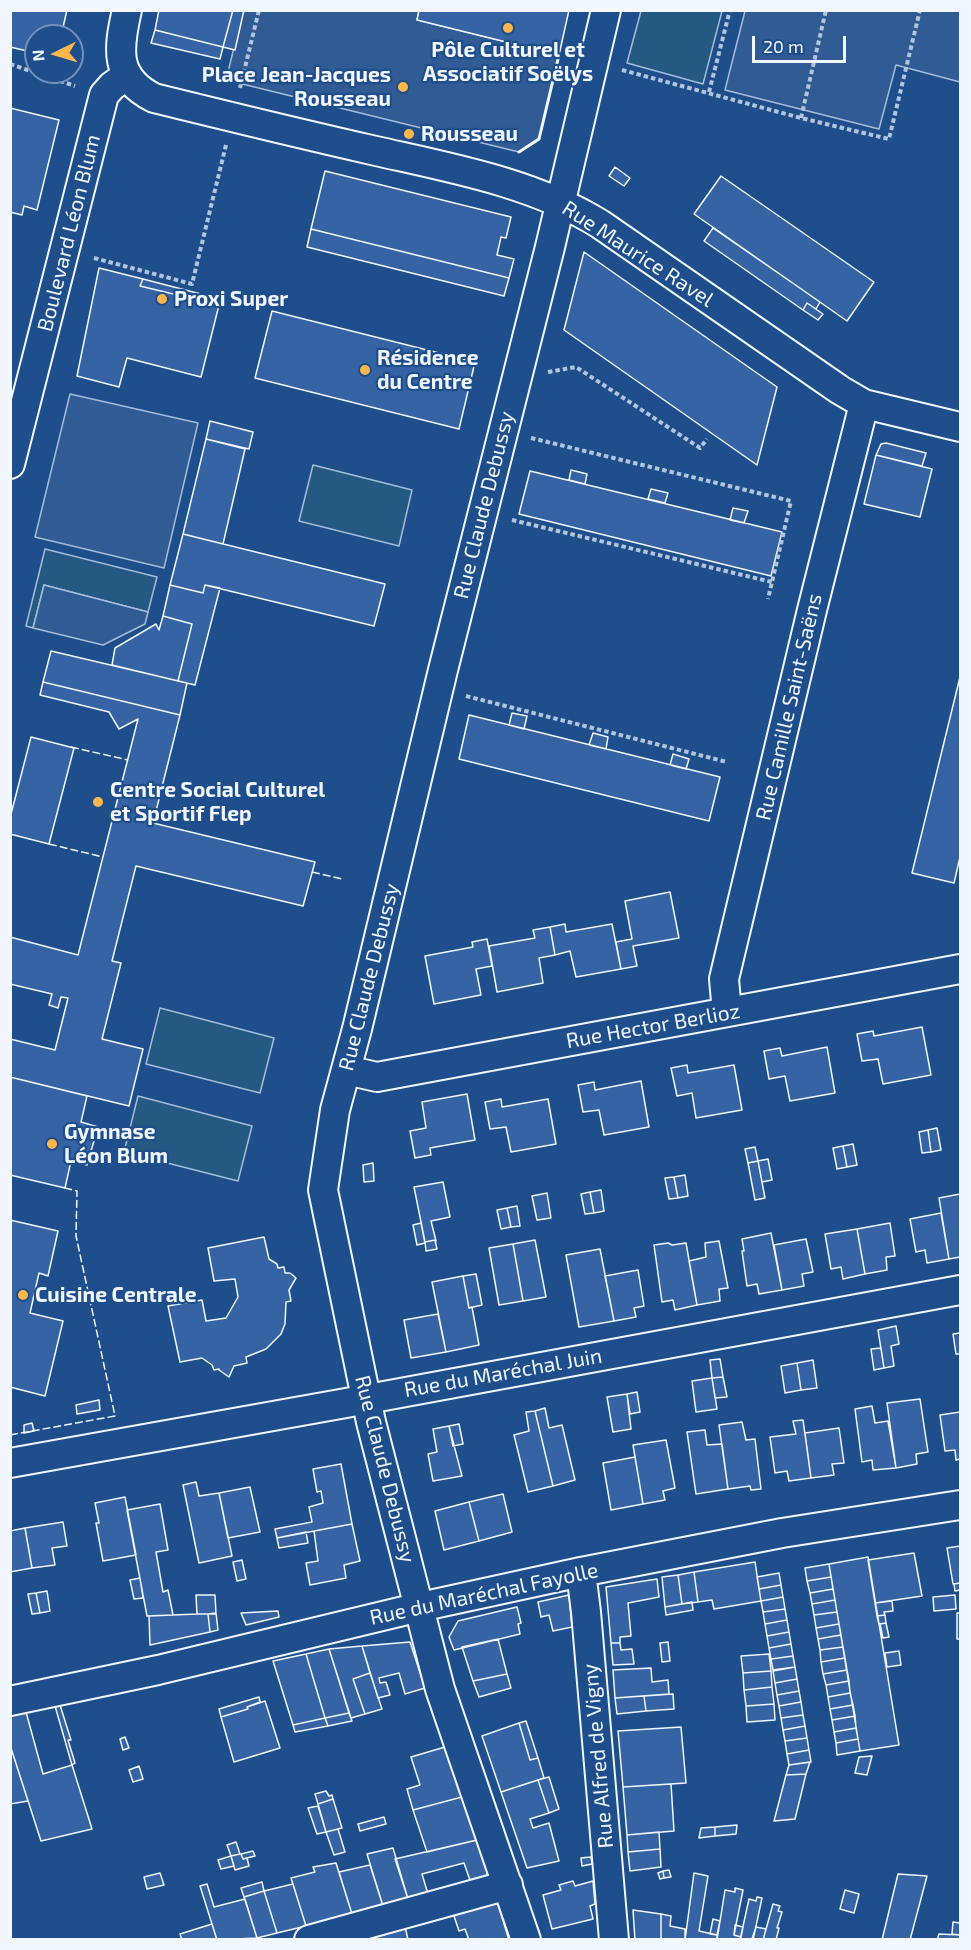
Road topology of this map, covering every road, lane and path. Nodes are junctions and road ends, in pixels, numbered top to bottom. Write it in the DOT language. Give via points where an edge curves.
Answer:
graph roads {
  1 [pos="128,10"];
  2 [pos="259,10"];
  3 [pos="606,10"];
  4 [pos="730,10"];
  5 [pos="826,10"];
  6 [pos="920,10"];
  7 [pos="594,63"];
  8 [pos="10,64"];
  9 [pos="126,76"];
  10 [pos="709,92"];
  11 [pos="104,96"];
  12 [pos="233,118"];
  13 [pos="801,118"];
  14 [pos="560,203"];
  15 [pos="64,250"];
  16 [pos="545,372"];
  17 [pos="864,404"];
  18 [pos="960,427"];
  19 [pos="528,438"];
  20 [pos="707,439"];
  21 [pos="10,464"];
  22 [pos="509,519"];
  23 [pos="772,582"];
  24 [pos="768,599"];
  25 [pos="465,696"];
  26 [pos="727,762"];
  27 [pos="960,969"];
  28 [pos="727,1012"];
  29 [pos="346,1070"];
  30 [pos="960,1290"];
  31 [pos="366,1399"];
  32 [pos="10,1463"];
  33 [pos="960,1505"];
  34 [pos="581,1572"];
  35 [pos="420,1607"];
  36 [pos="10,1701"];
  37 [pos="508,1885"];
  38 [pos="309,1940"];
  39 [pos="526,1940"];
  40 [pos="614,1940"];
  1 -- 9 [label="street" via="120,47"];
  2 -- 12 [label="path"];
  3 -- 7 [label="street, Rue Claude Debussy"];
  4 -- 10 [label="path"];
  5 -- 13 [label="path"];
  6 -- 13 [label="path" via="889,139"];
  7 -- 10 [label="path"];
  7 -- 14 [label="street, Rue Claude Debussy"];
  8 -- 11 [label="path"];
  9 -- 11 [label="street"];
  9 -- 12 [label="street, Rue Maurice Ravel" via="154,98"];
  10 -- 13 [label="path"];
  11 -- 15 [label="street, Boulevard Léon Blum"];
  12 -- 14 [label="street, Rue Maurice Ravel" via="515,186"];
  12 -- 15 [label="path" via="192,284"];
  14 -- 17 [label="street, Rue Maurice Ravel" via="600,224"];
  14 -- 29 [label="street, Rue Claude Debussy"];
  15 -- 21 [label="street, Boulevard Léon Blum"];
  16 -- 20 [label="path" via="576,367 700,448"];
  17 -- 18 [label="street, Rue Maurice Ravel"];
  17 -- 28 [label="street, Rue Camille Saint-Saëns" via="724,979"];
  19 -- 23 [label="path" via="791,501"];
  22 -- 23 [label="path"];
  23 -- 24 [label="path"];
  25 -- 26 [label="path"];
  27 -- 28 [label="street, Rue Hector Berlioz"];
  28 -- 29 [label="street, Rue Hector Berlioz" via="377,1077"];
  29 -- 31 [label="street, Rue Claude Debussy" via="335,1110 323,1190"];
  30 -- 31 [label="street, Rue du Maréchal Juin"];
  31 -- 32 [label="street, Rue du Maréchal Juin"];
  31 -- 35 [label="street, Rue Claude Debussy"];
  33 -- 34 [label="street, Rue du Maréchal Fayolle" via="782,1533"];
  34 -- 35 [label="street, Rue du Maréchal Fayolle"];
  34 -- 40 [label="street, Rue Alfred de Vigny"];
  35 -- 36 [label="street, Rue du Maréchal Fayolle"];
  35 -- 37 [label="street, Rue Claude Debussy" via="440,1689"];
  37 -- 38 [label="street"];
  37 -- 39 [label="street, Rue Claude Debussy"];
}
